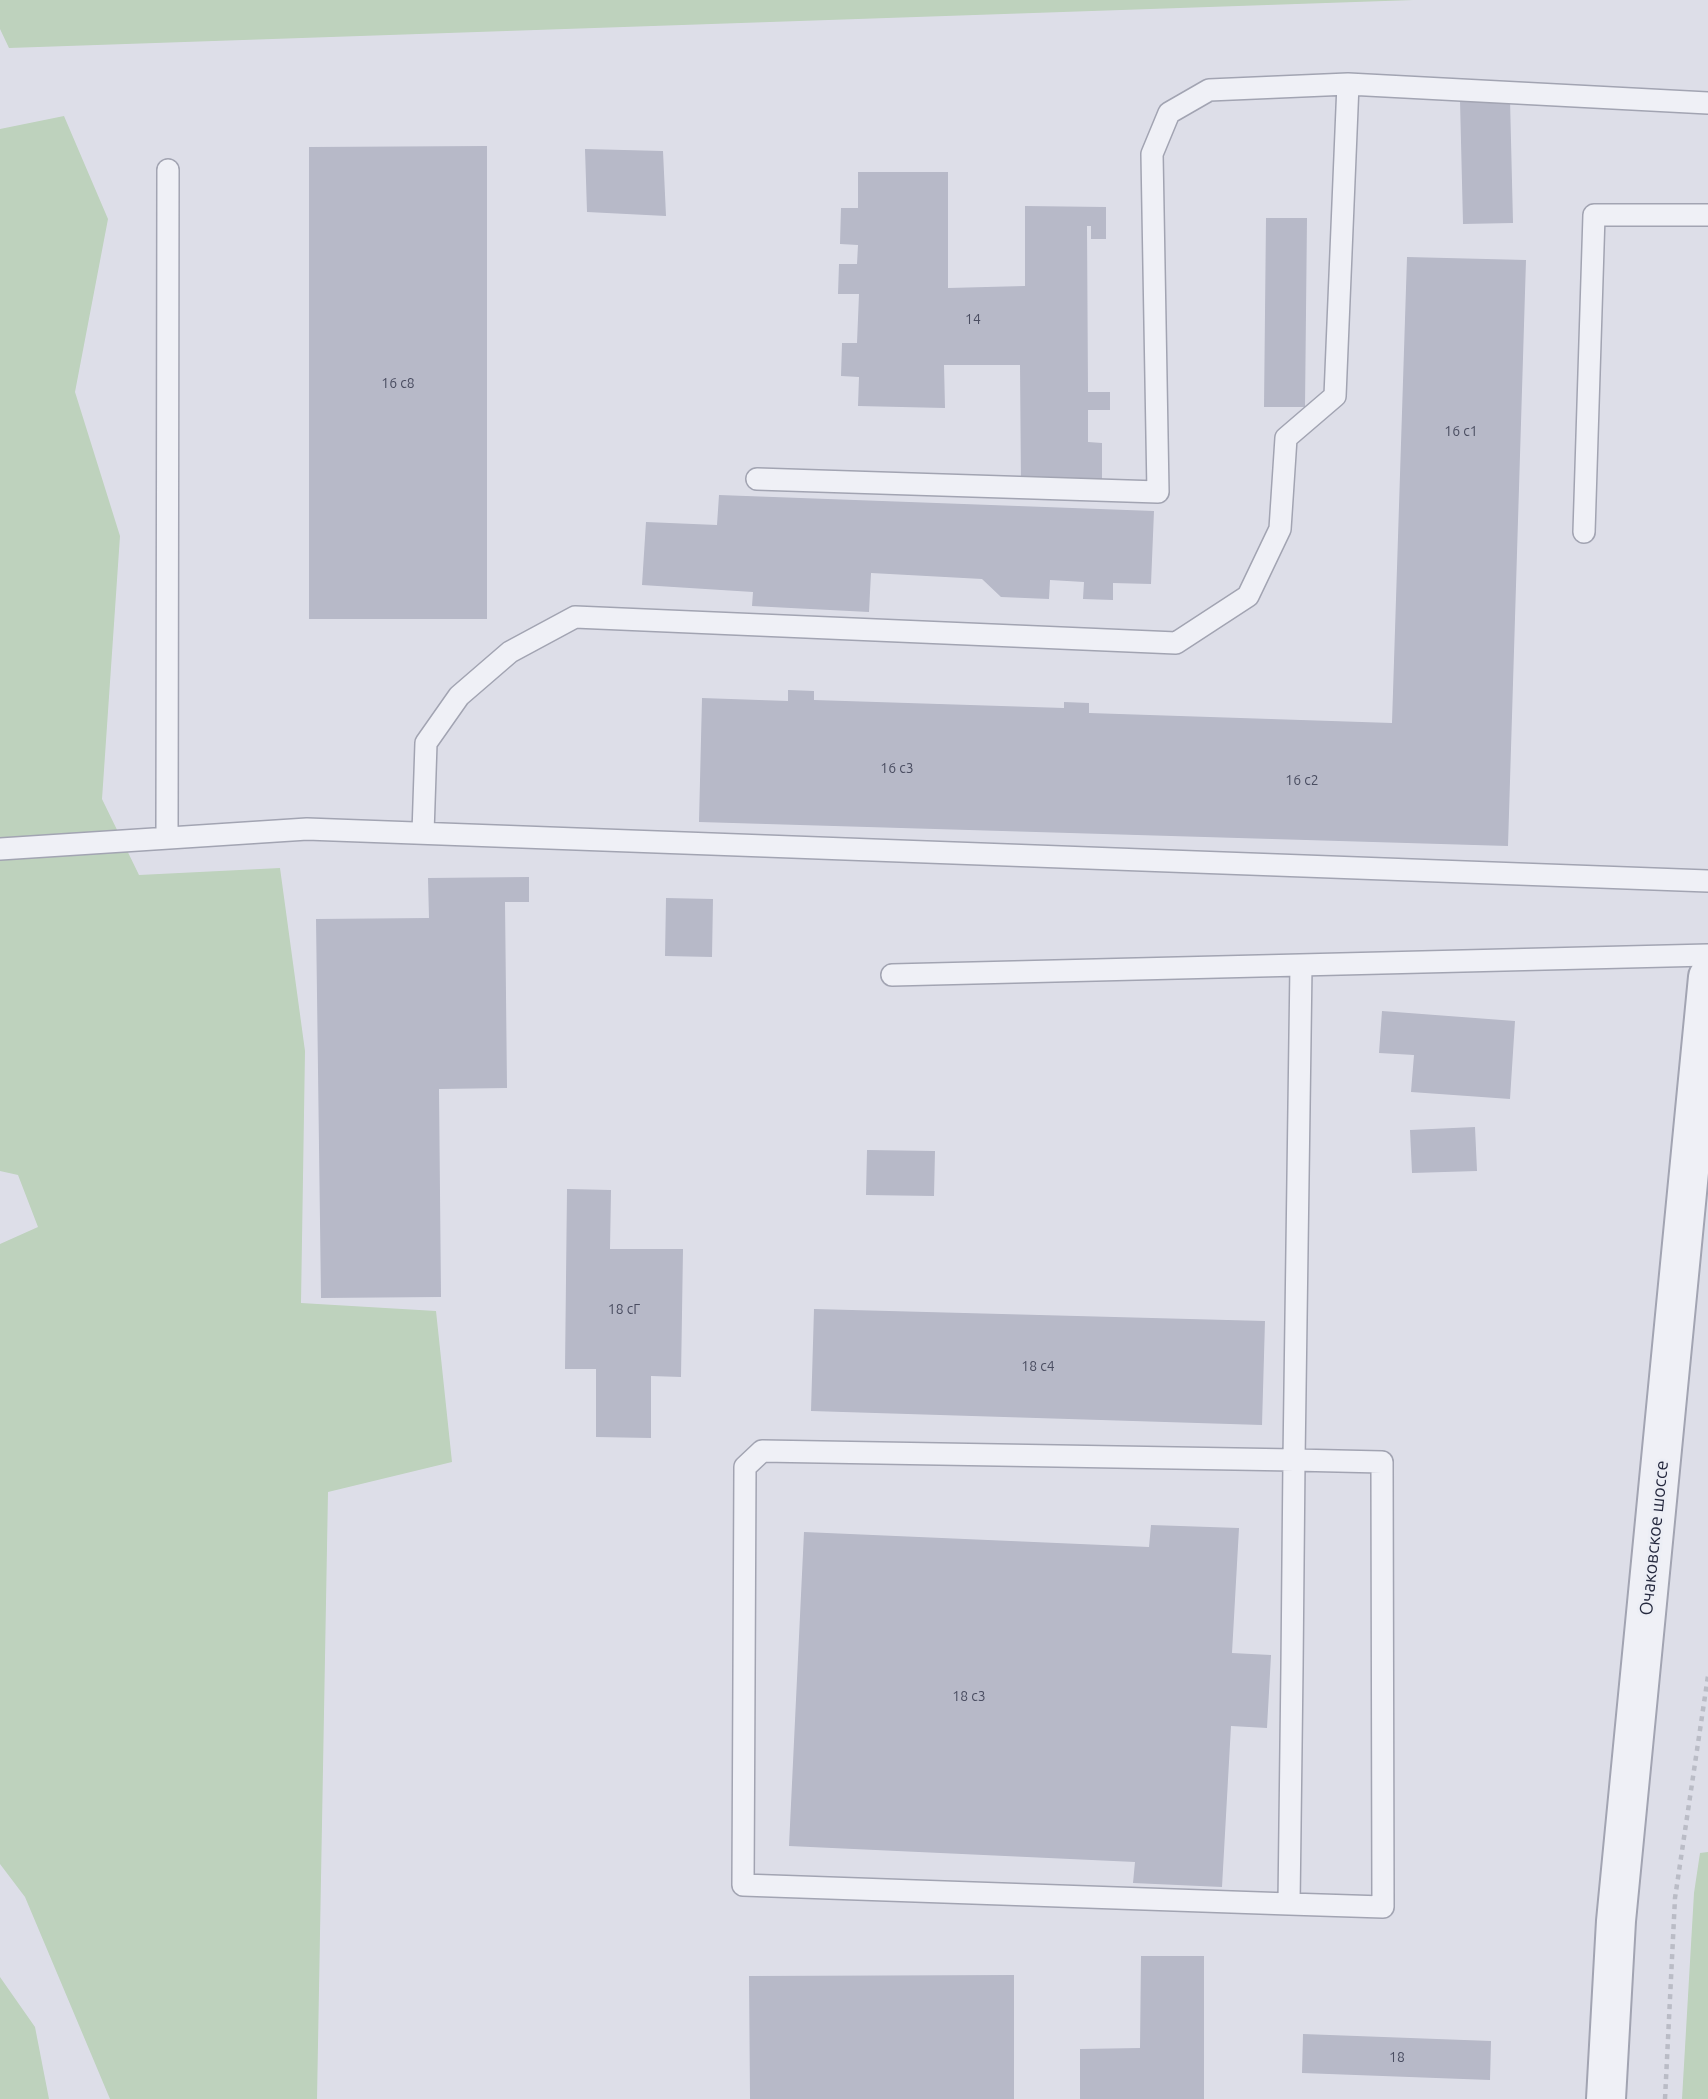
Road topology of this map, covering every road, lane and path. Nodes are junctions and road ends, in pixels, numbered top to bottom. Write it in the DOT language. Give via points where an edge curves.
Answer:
graph roads {
  1 [pos="1348,84"];
  2 [pos="1708,103"];
  3 [pos="167,170"];
  4 [pos="1708,215"];
  5 [pos="757,479"];
  6 [pos="1584,532"];
  7 [pos="423,833"];
  8 [pos="167,838"];
  9 [pos="0,849"];
  10 [pos="1708,881"];
  11 [pos="1708,954"];
  12 [pos="1301,966"];
  13 [pos="892,975"];
  14 [pos="1708,977"];
  15 [pos="1700,1162"];
  16 [pos="1294,1460"];
  17 [pos="1708,1676"];
  18 [pos="1289,1904"];
  19 [pos="1606,2099"];
  20 [pos="1665,2099"];
  1 -- 2 [label="lane"];
  1 -- 5 [label="lane" via="1209,90 1169,113 1152,154 1158,492"];
  1 -- 7 [label="lane" via="1335,396 1286,438 1280,529 1248,596 1176,643 575,617 510,652 459,696 426,743"];
  3 -- 8 [label="lane"];
  4 -- 6 [label="lane" via="1594,215"];
  7 -- 8 [label="lane" via="307,829"];
  7 -- 10 [label="lane"];
  8 -- 9 [label="lane"];
  11 -- 12 [label="lane"];
  12 -- 13 [label="lane"];
  12 -- 16 [label="lane"];
  14 -- 15 [label="street, Очаковское шоссе"];
  15 -- 19 [label="street, Очаковское шоссе" via="1616,1921"];
  16 -- 18 [label="lane"];
  16 -- 18 [label="lane" via="1382,1462 1383,1907"];
  16 -- 18 [label="lane" via="762,1451 745,1467 743,1885"];
  17 -- 20 [label="path" via="1675,1898"];
}
